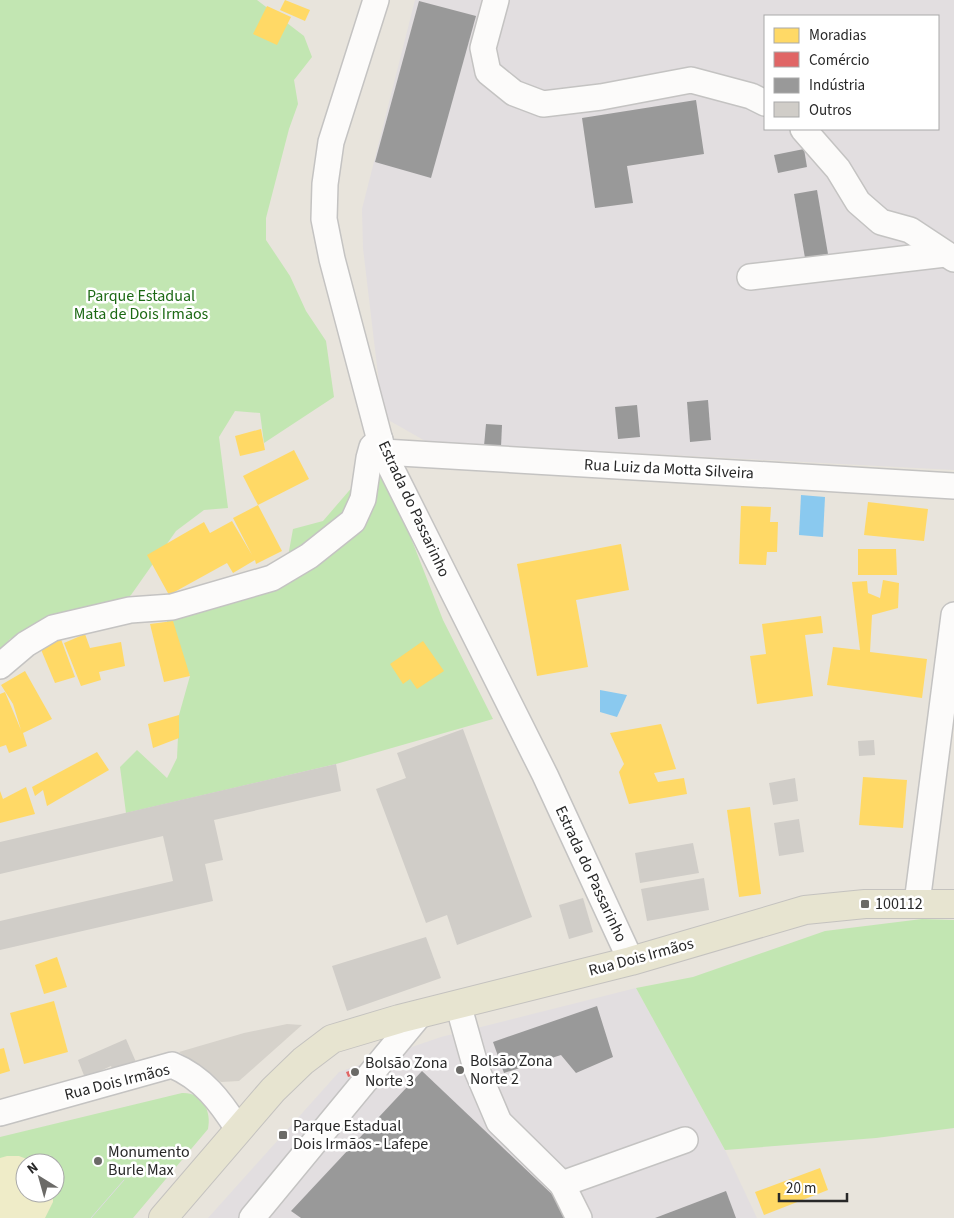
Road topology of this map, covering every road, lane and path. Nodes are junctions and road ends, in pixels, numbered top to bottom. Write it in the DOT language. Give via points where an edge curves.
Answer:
graph roads {
  1 [pos="376,0"];
  2 [pos="496,0"];
  3 [pos="764,102"];
  4 [pos="804,130"];
  5 [pos="950,256"];
  6 [pos="750,277"];
  7 [pos="382,446"];
  8 [pos="954,486"];
  9 [pos="954,615"];
  10 [pos="0,666"];
  11 [pos="917,903"];
  12 [pos="954,904"];
  13 [pos="631,961"];
  14 [pos="458,1004"];
  15 [pos="421,1014"];
  16 [pos="0,1113"];
  17 [pos="238,1129"];
  18 [pos="684,1140"];
  19 [pos="562,1184"];
  20 [pos="163,1218"];
  21 [pos="252,1218"];
  22 [pos="579,1218"];
  1 -- 7 [label="street, Estrada do Passarinho" via="331,142 324,219"];
  2 -- 3 [label="street" via="483,48 488,72 514,92 543,104 690,80"];
  4 -- 5 [label="street" via="838,169 858,202 882,222 910,230"];
  5 -- 6 [label="street"];
  7 -- 8 [label="street, Rua Luiz da Motta Silveira"];
  7 -- 10 [label="street" via="372,447 363,500 353,521 309,556 279,574 249,586 172,606 130,610 53,628 26,644"];
  7 -- 13 [label="street, Estrada do Passarinho" via="545,775"];
  9 -- 11 [label="street"];
  11 -- 12 [label="main road, Rua Dois Irmãos"];
  11 -- 13 [label="main road, Rua Dois Irmãos" via="805,910"];
  13 -- 14 [label="main road, Rua Dois Irmãos"];
  14 -- 15 [label="main road, Rua Dois Irmãos"];
  14 -- 19 [label="street" via="476,1068 499,1122"];
  15 -- 17 [label="main road, Rua Dois Irmãos" via="332,1039 289,1074"];
  15 -- 21 [label="street"];
  16 -- 17 [label="street, Rua Dois Irmãos" via="172,1065 189,1072 215,1095"];
  17 -- 20 [label="main road"];
  18 -- 19 [label="street"];
  19 -- 22 [label="street"];
}
